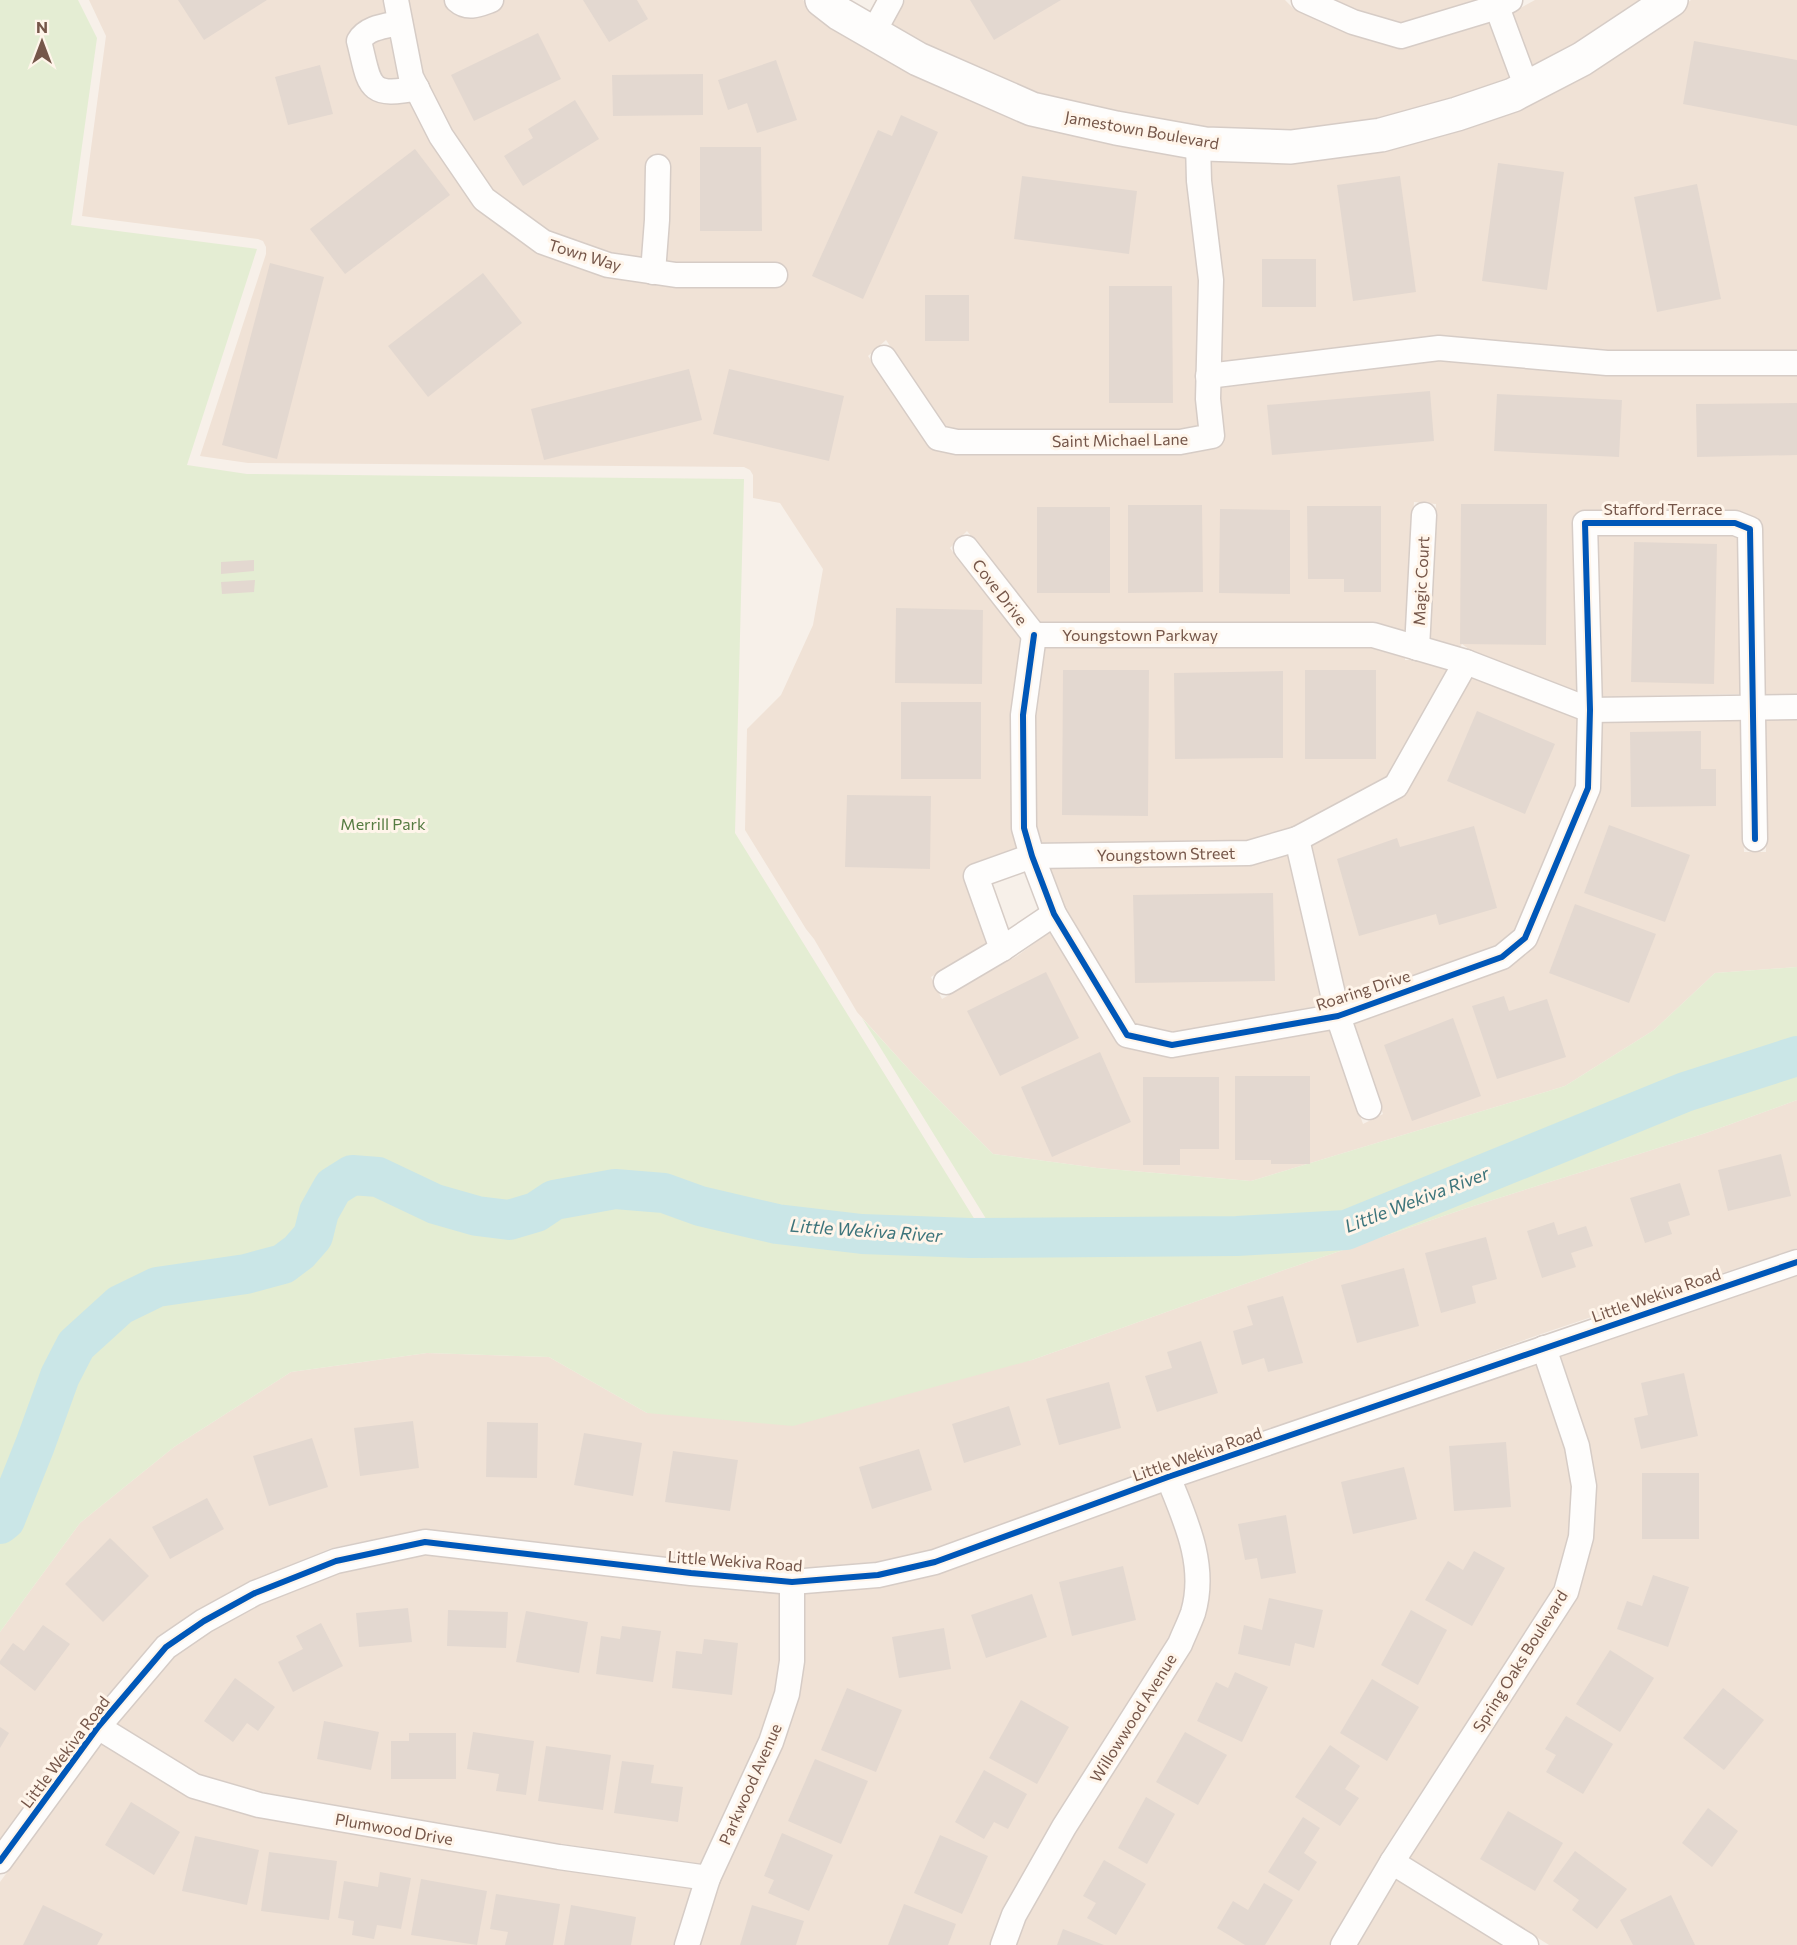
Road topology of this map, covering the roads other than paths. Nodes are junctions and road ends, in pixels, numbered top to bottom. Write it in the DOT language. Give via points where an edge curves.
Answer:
graph roads {
  1 [pos="457,0"];
  2 [pos="491,0"];
  3 [pos="822,0"];
  4 [pos="891,0"];
  5 [pos="1304,0"];
  6 [pos="1671,0"];
  7 [pos="1503,4"];
  8 [pos="398,12"];
  9 [pos="873,33"];
  10 [pos="417,88"];
  11 [pos="1527,88"];
  12 [pos="1198,143"];
  13 [pos="658,167"];
  14 [pos="653,272"];
  15 [pos="775,275"];
  16 [pos="884,358"];
  17 [pos="1797,363"];
  18 [pos="1208,376"];
  19 [pos="1424,515"];
  20 [pos="966,549"];
  21 [pos="1034,635"];
  22 [pos="1417,648"];
  23 [pos="1466,662"];
  24 [pos="1752,706"];
  25 [pos="1797,707"];
  26 [pos="1590,710"];
  27 [pos="1297,839"];
  28 [pos="1755,839"];
  29 [pos="1032,856"];
  30 [pos="1054,914"];
  31 [pos="1002,949"];
  32 [pos="946,982"];
  33 [pos="1338,1016"];
  34 [pos="1369,1107"];
  35 [pos="1797,1262"];
  36 [pos="1544,1348"];
  37 [pos="1168,1477"];
  38 [pos="792,1582"];
  39 [pos="98,1727"];
  40 [pos="0,1861"];
  41 [pos="1392,1862"];
  42 [pos="708,1878"];
  43 [pos="687,1945"];
  44 [pos="1003,1945"];
  45 [pos="1343,1945"];
  46 [pos="1526,1945"];
  1 -- 2 [label="street" via="475,6"];
  3 -- 9 [label="street, Jamestown Boulevard"];
  4 -- 9 [label="street"];
  5 -- 7 [label="street" via="1353,22 1401,36"];
  6 -- 11 [label="street, Jamestown Boulevard" via="1582,59"];
  7 -- 11 [label="street"];
  8 -- 10 [label="street, Town Way" via="411,77"];
  8 -- 10 [label="street" via="363,34 359,41 375,89 397,93"];
  9 -- 12 [label="street, Jamestown Boulevard" via="918,59 1032,109"];
  10 -- 14 [label="street, Town Way" via="441,136 484,199 543,242 608,265"];
  11 -- 12 [label="street, Jamestown Boulevard" via="1457,114 1382,135 1291,147"];
  12 -- 18 [label="street, Saint Michael Lane" via="1211,280"];
  13 -- 14 [label="street"];
  14 -- 15 [label="street, Town Way"];
  16 -- 18 [label="street, Saint Michael Lane" via="938,438 957,442 1180,442 1212,436"];
  17 -- 18 [label="street" via="1607,363 1439,348"];
  19 -- 22 [label="street, Magic Court"];
  20 -- 21 [label="street, Cove Drive"];
  21 -- 22 [label="street, Youngstown Parkway" via="1373,635"];
  21 -- 29 [label="street" via="1023,715 1024,828"];
  22 -- 23 [label="street, Youngstown Parkway"];
  23 -- 26 [label="street, Youngstown Parkway"];
  23 -- 27 [label="street" via="1396,786"];
  24 -- 25 [label="street, Youngstown Parkway"];
  24 -- 26 [label="street, Youngstown Parkway"];
  24 -- 26 [label="street, Stafford Terrace" via="1750,529 1735,523 1585,523"];
  24 -- 28 [label="street"];
  26 -- 33 [label="street, Roaring Drive" via="1588,788 1525,938 1502,957"];
  27 -- 29 [label="street, Youngstown Street" via="1249,853"];
  27 -- 33 [label="street"];
  29 -- 30 [label="street, Roaring Drive"];
  29 -- 31 [label="street, Youngstown Street" via="976,876"];
  30 -- 31 [label="street"];
  30 -- 33 [label="street, Roaring Drive" via="1127,1035 1172,1045"];
  31 -- 32 [label="street"];
  33 -- 34 [label="street"];
  35 -- 36 [label="street, Little Wekiva Road"];
  36 -- 37 [label="street, Little Wekiva Road"];
  36 -- 41 [label="street, Spring Oaks Boulevard" via="1577,1446 1584,1486 1581,1537 1566,1592"];
  37 -- 38 [label="street, Little Wekiva Road" via="935,1562 878,1575"];
  37 -- 44 [label="street, Willowwood Avenue" via="1193,1539 1198,1577 1193,1612 1180,1644 1064,1827 1014,1915"];
  38 -- 39 [label="street, Little Wekiva Road" via="425,1542 336,1560 255,1593 166,1647"];
  38 -- 42 [label="street, Parkwood Avenue" via="792,1661 787,1694 771,1742"];
  39 -- 40 [label="street, Little Wekiva Road"];
  39 -- 42 [label="street, Plumwood Drive" via="194,1786 259,1805"];
  41 -- 45 [label="street, Spring Oaks Boulevard"];
  41 -- 46 [label="street"];
  42 -- 43 [label="street, Parkwood Avenue"];
}
